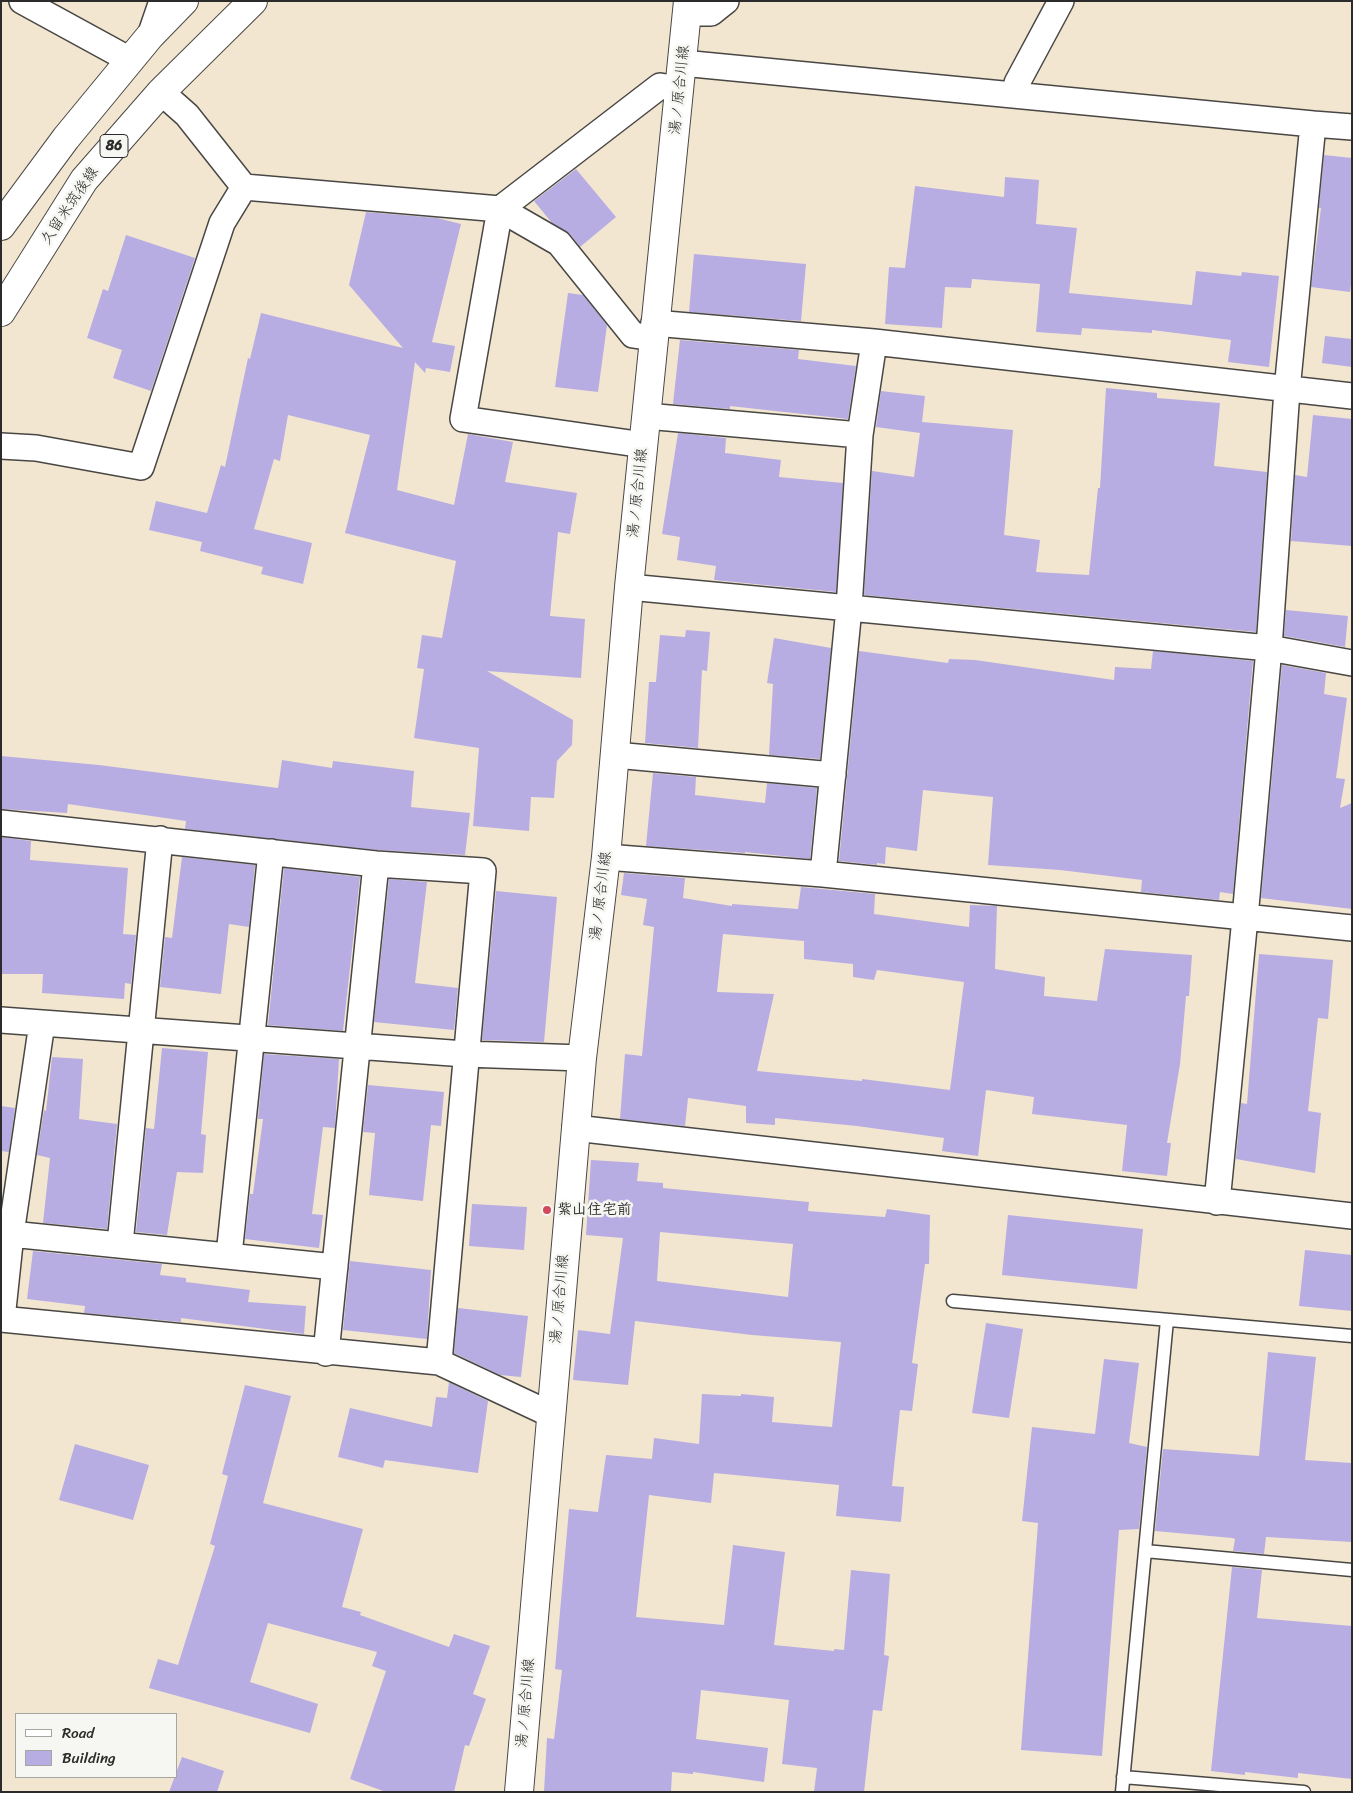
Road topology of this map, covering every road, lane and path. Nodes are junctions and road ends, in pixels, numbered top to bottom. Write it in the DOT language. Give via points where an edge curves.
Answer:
graph roads {
  1 [pos="22,1"];
  2 [pos="162,1"];
  3 [pos="184,1"];
  4 [pos="254,1"];
  5 [pos="726,1"];
  6 [pos="1061,1"];
  7 [pos="688,7"];
  8 [pos="150,36"];
  9 [pos="130,60"];
  10 [pos="681,76"];
  11 [pos="162,92"];
  12 [pos="1016,94"];
  13 [pos="1313,124"];
  14 [pos="1352,127"];
  15 [pos="244,187"];
  16 [pos="500,209"];
  17 [pos="1,226"];
  18 [pos="1,312"];
  19 [pos="653,331"];
  20 [pos="874,342"];
  21 [pos="1287,390"];
  22 [pos="1352,396"];
  23 [pos="646,416"];
  24 [pos="860,435"];
  25 [pos="644,444"];
  26 [pos="1,446"];
  27 [pos="629,587"];
  28 [pos="849,608"];
  29 [pos="1269,648"];
  30 [pos="1352,663"];
  31 [pos="615,755"];
  32 [pos="833,775"];
  33 [pos="1,823"];
  34 [pos="160,839"];
  35 [pos="271,852"];
  36 [pos="606,857"];
  37 [pos="376,864"];
  38 [pos="823,874"];
  39 [pos="1245,918"];
  40 [pos="1352,928"];
  41 [pos="1,1020"];
  42 [pos="42,1023"];
  43 [pos="141,1032"];
  44 [pos="251,1038"];
  45 [pos="358,1046"];
  46 [pos="466,1054"];
  47 [pos="582,1058"];
  48 [pos="575,1128"];
  49 [pos="1217,1202"];
  50 [pos="1352,1216"];
  51 [pos="11,1234"];
  52 [pos="120,1244"];
  53 [pos="228,1255"];
  54 [pos="335,1267"];
  55 [pos="953,1301"];
  56 [pos="2,1319"];
  57 [pos="1167,1320"];
  58 [pos="1352,1336"];
  59 [pos="326,1353"];
  60 [pos="439,1362"];
  61 [pos="550,1414"];
  62 [pos="1145,1551"];
  63 [pos="1352,1570"];
  64 [pos="1124,1777"];
  65 [pos="518,1792"];
  66 [pos="1122,1792"];
  67 [pos="1304,1792"];
  1 -- 9 [label="street"];
  2 -- 8 [label="street"];
  3 -- 8 [label="main road"];
  4 -- 11 [label="main road, 久留米筑後線 / 86"];
  5 -- 7 [label="street" via="712,13"];
  6 -- 12 [label="street" via="1017,82"];
  7 -- 10 [label="main road, 湯ノ原合川線"];
  8 -- 9 [label="main road"];
  9 -- 17 [label="main road" via="66,138"];
  10 -- 12 [label="street"];
  10 -- 16 [label="street" via="660,86"];
  10 -- 19 [label="main road, 湯ノ原合川線"];
  11 -- 15 [label="street" via="187,115"];
  11 -- 18 [label="main road, 久留米筑後線 / 86" via="84,180"];
  12 -- 13 [label="street"];
  13 -- 14 [label="street"];
  13 -- 21 [label="street"];
  15 -- 16 [label="street"];
  15 -- 26 [label="street" via="222,223 141,467 36,448"];
  16 -- 19 [label="street" via="559,243 633,335"];
  16 -- 25 [label="street" via="463,419"];
  19 -- 20 [label="street"];
  19 -- 23 [label="main road, 湯ノ原合川線"];
  20 -- 21 [label="street"];
  20 -- 24 [label="street"];
  21 -- 22 [label="street"];
  21 -- 29 [label="street"];
  23 -- 24 [label="street"];
  23 -- 25 [label="main road, 湯ノ原合川線"];
  24 -- 28 [label="street"];
  25 -- 27 [label="main road, 湯ノ原合川線"];
  27 -- 28 [label="street"];
  27 -- 31 [label="main road, 湯ノ原合川線"];
  28 -- 29 [label="street"];
  28 -- 32 [label="street"];
  29 -- 30 [label="street"];
  29 -- 39 [label="street"];
  31 -- 32 [label="street"];
  31 -- 36 [label="main road, 湯ノ原合川線"];
  32 -- 38 [label="street"];
  33 -- 34 [label="street"];
  34 -- 35 [label="street"];
  34 -- 43 [label="street"];
  35 -- 37 [label="street"];
  35 -- 44 [label="street"];
  36 -- 38 [label="street"];
  36 -- 47 [label="main road, 湯ノ原合川線"];
  37 -- 45 [label="street"];
  37 -- 46 [label="street" via="483,870"];
  38 -- 39 [label="street"];
  39 -- 40 [label="street"];
  39 -- 49 [label="street"];
  41 -- 42 [label="street"];
  42 -- 43 [label="street"];
  42 -- 51 [label="street"];
  43 -- 44 [label="street"];
  43 -- 52 [label="street"];
  44 -- 45 [label="street"];
  44 -- 53 [label="street"];
  45 -- 46 [label="street"];
  45 -- 54 [label="street"];
  46 -- 47 [label="street"];
  46 -- 60 [label="street"];
  47 -- 48 [label="main road, 湯ノ原合川線"];
  48 -- 49 [label="street"];
  48 -- 61 [label="main road, 湯ノ原合川線"];
  49 -- 50 [label="street"];
  51 -- 52 [label="street"];
  51 -- 56 [label="street"];
  52 -- 53 [label="street"];
  53 -- 54 [label="street"];
  54 -- 59 [label="street"];
  55 -- 57 [label="lane"];
  56 -- 59 [label="street"];
  57 -- 58 [label="lane"];
  57 -- 62 [label="lane"];
  59 -- 60 [label="street"];
  60 -- 61 [label="street"];
  61 -- 65 [label="main road, 湯ノ原合川線"];
  62 -- 63 [label="lane"];
  62 -- 64 [label="lane"];
  64 -- 66 [label="lane"];
  64 -- 67 [label="lane"];
}
